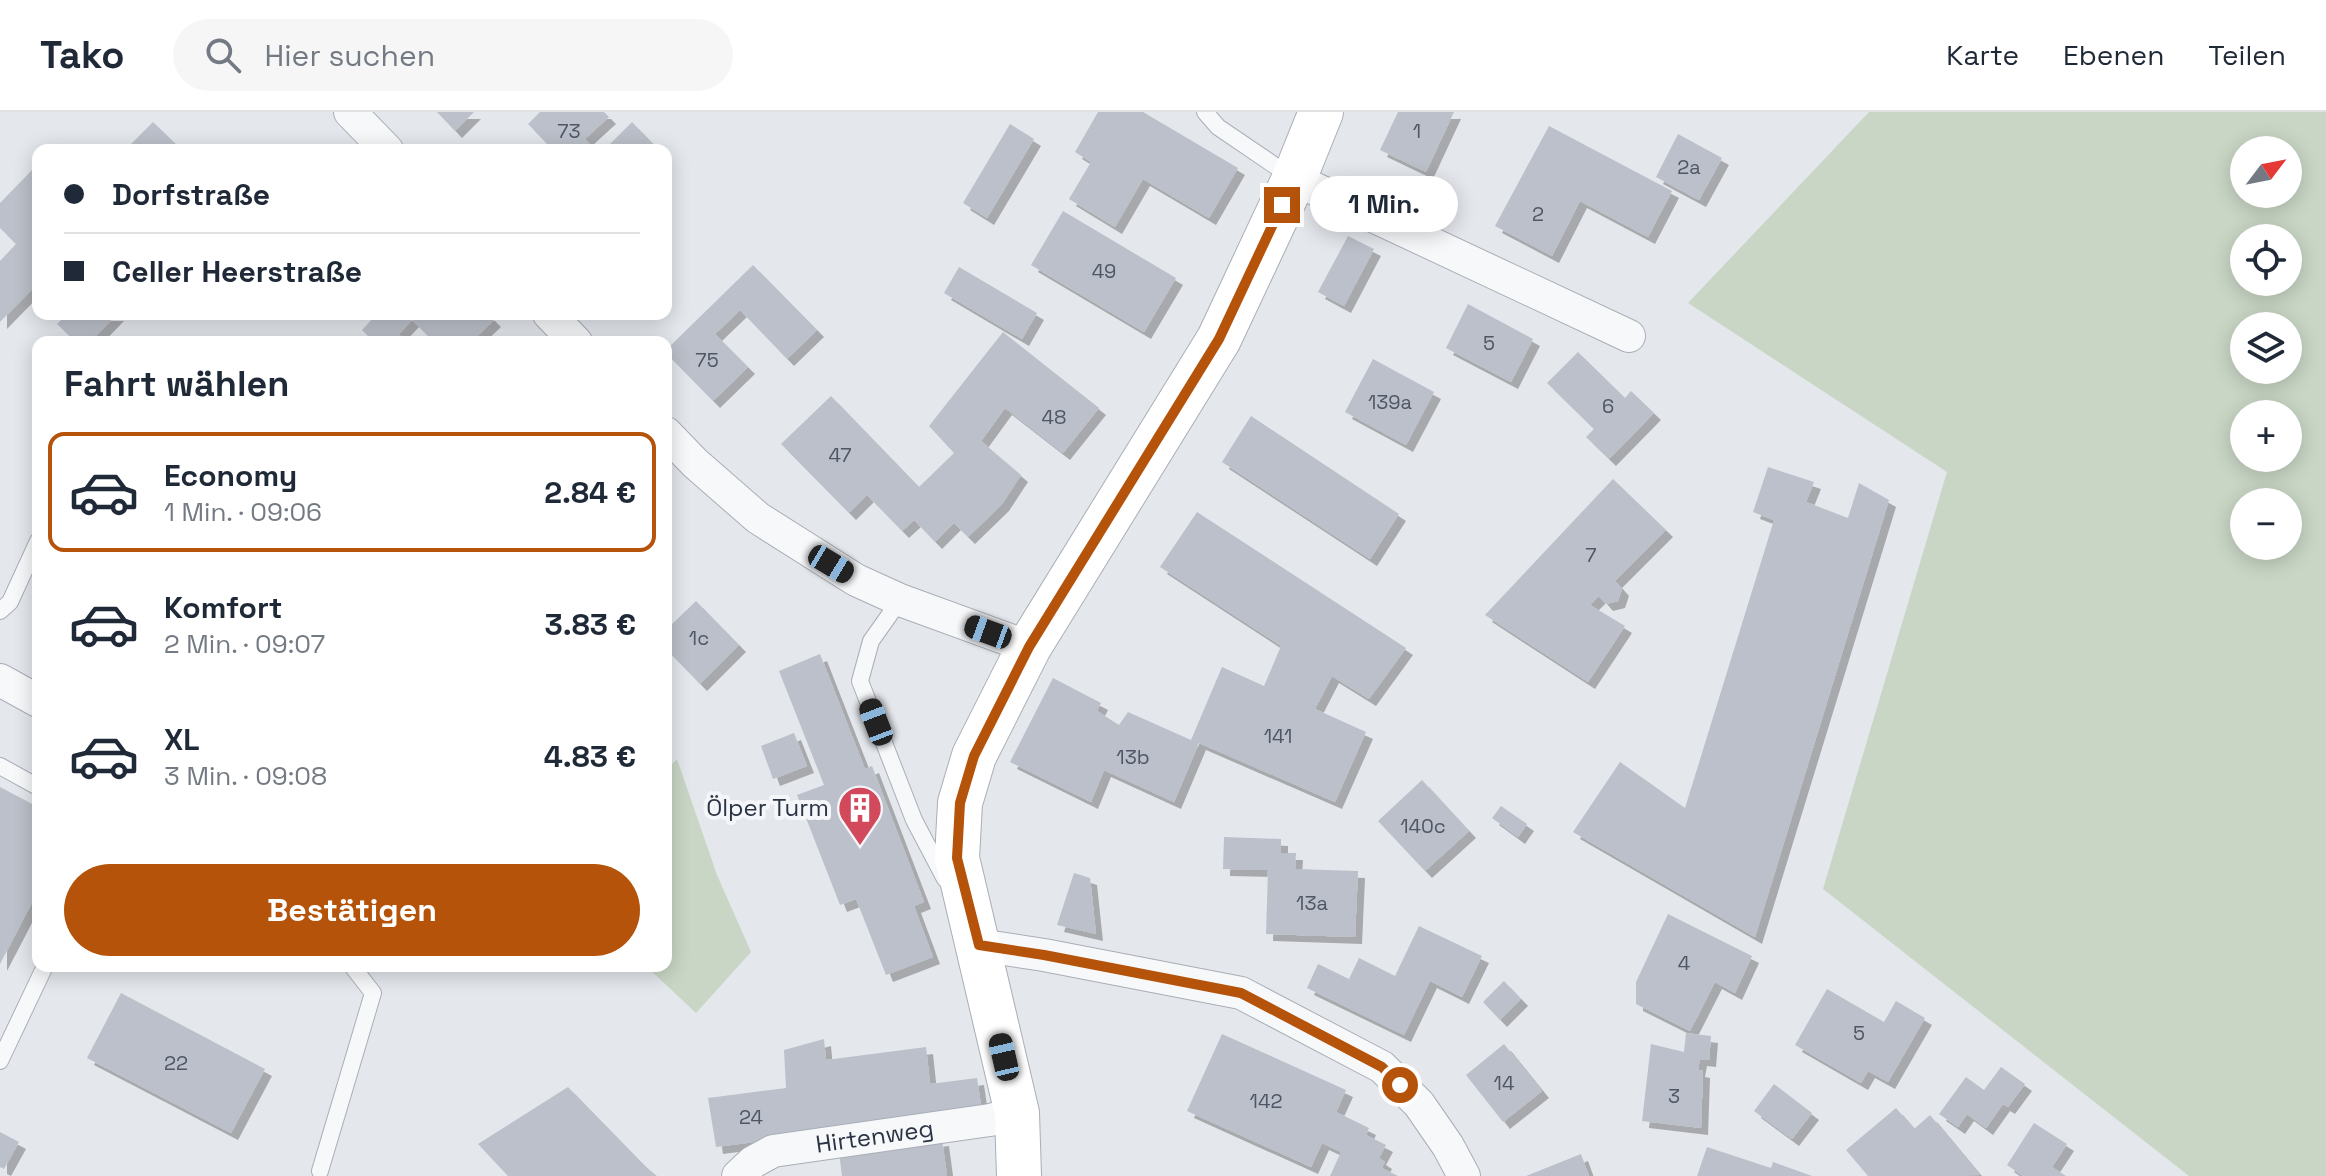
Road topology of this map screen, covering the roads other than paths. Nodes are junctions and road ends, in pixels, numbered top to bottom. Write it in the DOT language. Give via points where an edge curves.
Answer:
graph roads {
  1 [pos="350,112"];
  2 [pos="1205,112"];
  3 [pos="1321,112"];
  4 [pos="381,144"];
  5 [pos="1294,179"];
  6 [pos="555,320"];
  7 [pos="570,336"];
  8 [pos="1629,336"];
  9 [pos="672,439"];
  10 [pos="32,554"];
  11 [pos="900,600"];
  12 [pos="0,611"];
  13 [pos="1029,647"];
  14 [pos="0,766"];
  15 [pos="32,784"];
  16 [pos="979,945"];
  17 [pos="42,972"];
  18 [pos="357,972"];
  19 [pos="0,1061"];
  20 [pos="1017,1113"];
  21 [pos="320,1171"];
  22 [pos="738,1176"];
  23 [pos="1019,1176"];
  24 [pos="1464,1176"];
  1 -- 4 [label="street"];
  2 -- 5 [label="lane" via="1218,127"];
  3 -- 5 [label="main road"];
  5 -- 8 [label="street"];
  5 -- 13 [label="main road" via="1219,339"];
  6 -- 7 [label="street"];
  9 -- 11 [label="street" via="758,518 856,580"];
  10 -- 12 [label="lane" via="10,602"];
  11 -- 13 [label="street"];
  11 -- 16 [label="lane" via="871,641 860,681 914,820"];
  13 -- 16 [label="main road" via="974,756 960,803 957,858"];
  14 -- 15 [label="lane"];
  16 -- 20 [label="main road"];
  16 -- 24 [label="street" via="1241,993 1382,1067 1419,1104"];
  17 -- 19 [label="lane"];
  18 -- 21 [label="lane" via="373,993"];
  20 -- 22 [label="street, Hirtenweg" via="773,1151"];
  20 -- 23 [label="main road"];
}
